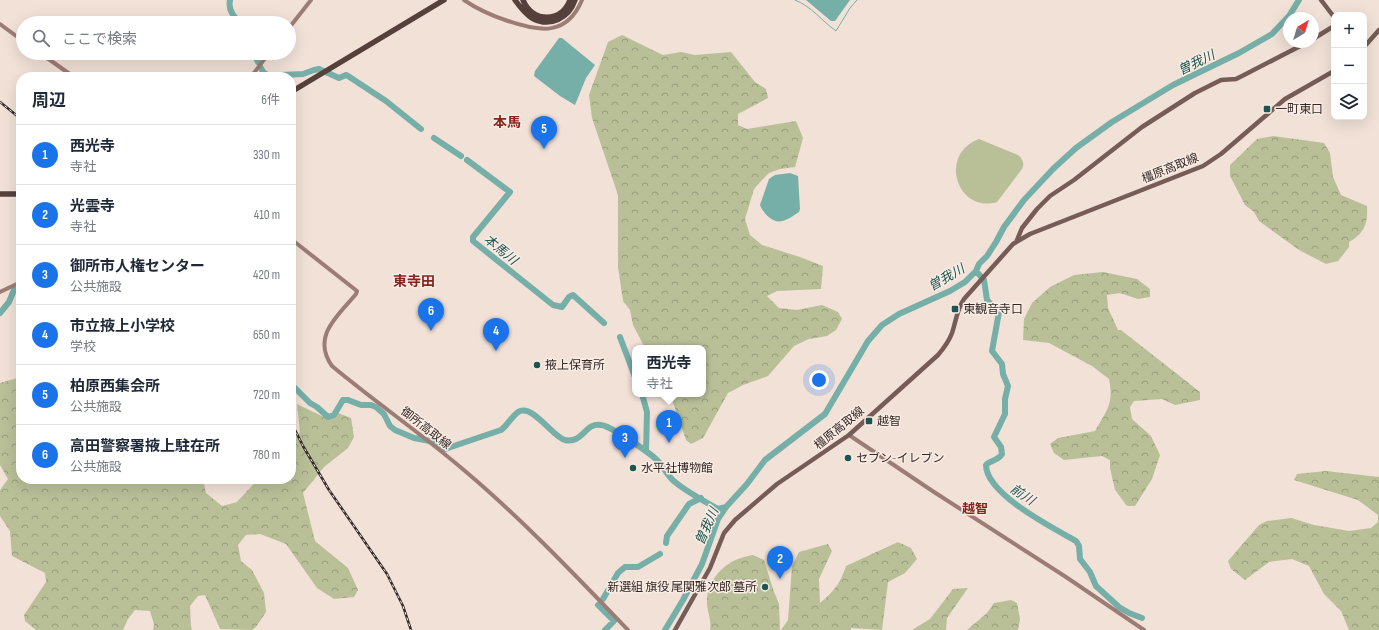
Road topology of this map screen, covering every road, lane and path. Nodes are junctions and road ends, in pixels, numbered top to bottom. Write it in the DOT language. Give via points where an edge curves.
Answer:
graph roads {
  1 [pos="311,0"];
  2 [pos="464,0"];
  3 [pos="515,0"];
  4 [pos="523,0"];
  5 [pos="570,0"];
  6 [pos="575,0"];
  7 [pos="582,0"];
  8 [pos="1321,0"];
  9 [pos="442,1"];
  10 [pos="1331,13"];
  11 [pos="296,19"];
  12 [pos="0,24"];
  13 [pos="1331,28"];
  14 [pos="1379,30"];
  15 [pos="1319,35"];
  16 [pos="16,36"];
  17 [pos="1367,44"];
  18 [pos="1296,48"];
  19 [pos="50,60"];
  20 [pos="264,60"];
  21 [pos="67,72"];
  22 [pos="255,72"];
  23 [pos="1331,73"];
  24 [pos="296,89"];
  25 [pos="0,194"];
  26 [pos="16,194"];
  27 [pos="1017,241"];
  28 [pos="296,243"];
  29 [pos="16,284"];
  30 [pos="0,292"];
  31 [pos="849,434"];
  32 [pos="628,630"];
  33 [pos="675,630"];
  34 [pos="1144,630"];
  1 -- 11 [label="main road"];
  2 -- 7 [label="main road" via="502,19 544,29 556,28 567,22 575,15"];
  3 -- 6 [label="highway" via="530,16 546,22 564,17"];
  4 -- 5 [label="highway" via="533,13 549,18 561,14"];
  8 -- 10 [label="main road"];
  9 -- 24 [label="highway"];
  12 -- 16 [label="main road"];
  13 -- 15 [label="main road"];
  14 -- 17 [label="main road"];
  18 -- 27 [label="main road, 橿原高取線" via="1236,79 1221,80 1142,127 1050,196 1022,228"];
  19 -- 21 [label="main road"];
  20 -- 22 [label="main road"];
  23 -- 27 [label="main road, 橿原高取線" via="1285,99 1221,154 1203,166"];
  25 -- 26 [label="highway"];
  27 -- 31 [label="main road, 橿原高取線" via="961,302 952,333 943,349"];
  28 -- 32 [label="main road, 御所高取線" via="357,291 326,332 324,350 332,366 464,470 561,560"];
  29 -- 30 [label="main road"];
  31 -- 33 [label="main road, 橿原高取線" via="777,484 735,520 724,533 710,568"];
  31 -- 34 [label="main road"];
}
